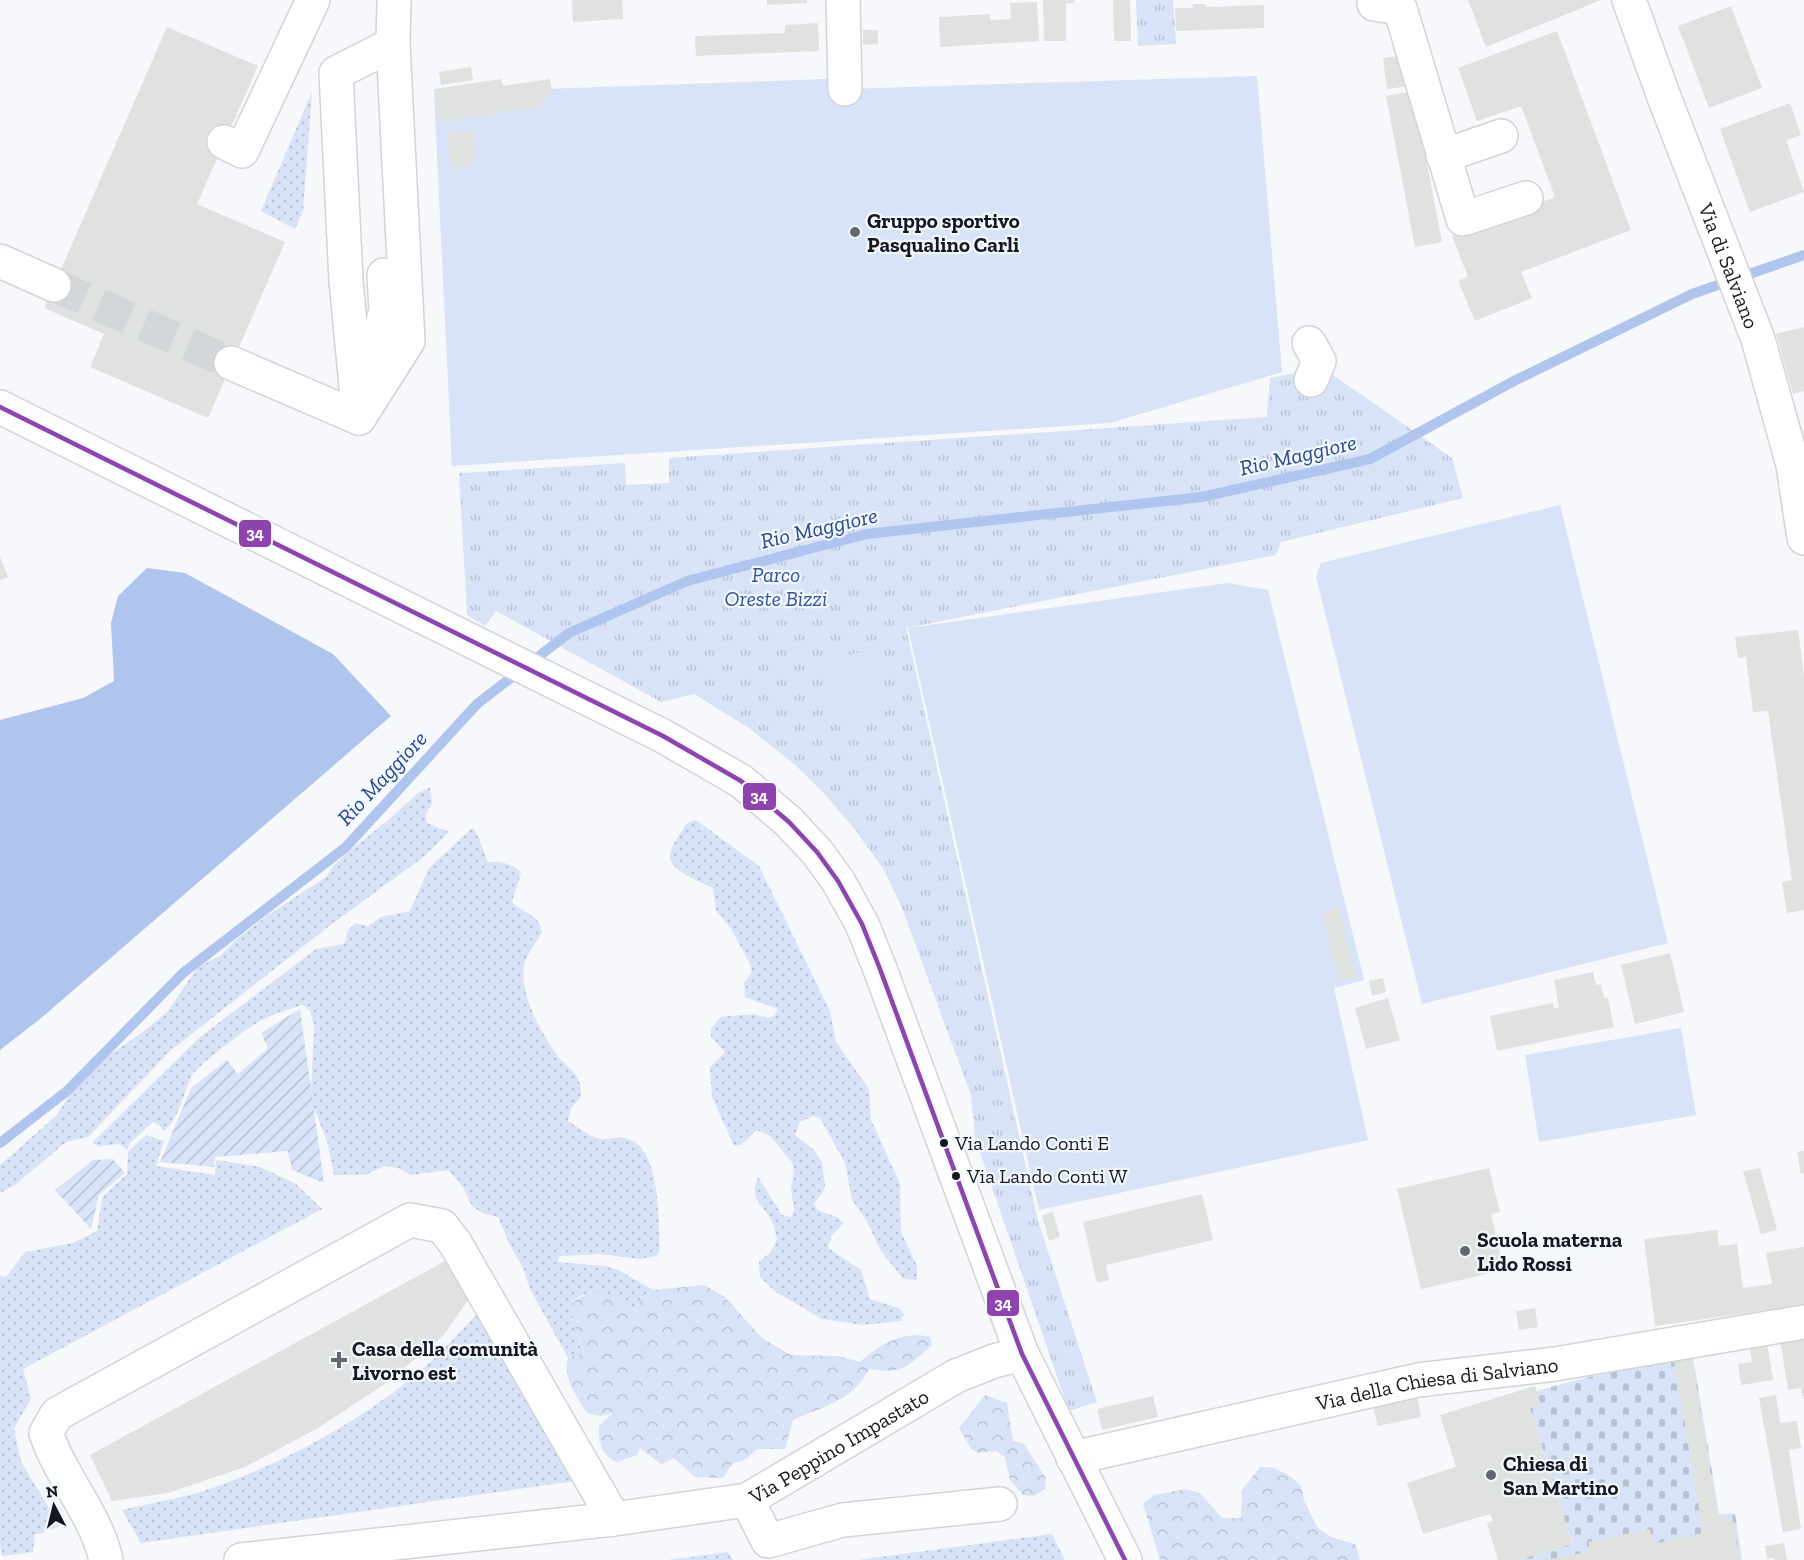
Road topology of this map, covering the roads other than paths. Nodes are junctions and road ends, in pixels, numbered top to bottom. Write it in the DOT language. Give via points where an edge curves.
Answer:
graph roads {
  1 [pos="313,0"];
  2 [pos="394,0"];
  3 [pos="843,0"];
  4 [pos="1629,0"];
  5 [pos="1374,4"];
  6 [pos="393,44"];
  7 [pos="845,89"];
  8 [pos="239,125"];
  9 [pos="1501,136"];
  10 [pos="1443,156"];
  11 [pos="1526,198"];
  12 [pos="0,261"];
  13 [pos="54,285"];
  14 [pos="231,363"];
  15 [pos="0,407"];
  16 [pos="359,418"];
  17 [pos="1804,538"];
  18 [pos="1804,1322"];
  19 [pos="1022,1354"];
  20 [pos="1073,1458"];
  21 [pos="747,1500"];
  22 [pos="1000,1504"];
  23 [pos="614,1519"];
  24 [pos="106,1560"];
  25 [pos="241,1560"];
  26 [pos="1125,1560"];
  1 -- 8 [label="street"];
  2 -- 6 [label="street"];
  3 -- 7 [label="street"];
  4 -- 17 [label="street, Via di Salviano" via="1751,320 1793,465"];
  5 -- 10 [label="street" via="1400,8"];
  6 -- 16 [label="street" via="372,69 386,310"];
  6 -- 16 [label="street" via="410,68 427,339"];
  9 -- 10 [label="street"];
  10 -- 11 [label="street" via="1463,219"];
  12 -- 13 [label="street"];
  14 -- 16 [label="street"];
  15 -- 19 [label="street" via="663,736 741,781 789,822 838,880 862,924"];
  18 -- 20 [label="street, Via della Chiesa di Salviano" via="1555,1364 1418,1380"];
  19 -- 20 [label="street"];
  19 -- 21 [label="street, Via Peppino Impastato" via="956,1376"];
  20 -- 26 [label="street"];
  21 -- 22 [label="street" via="768,1541 843,1520"];
  21 -- 23 [label="street, Via Peppino Impastato"];
  23 -- 24 [label="street" via="455,1243 442,1226 410,1220 57,1413 46,1433 53,1454 101,1539"];
  23 -- 25 [label="street, Via Peppino Impastato"];
}
